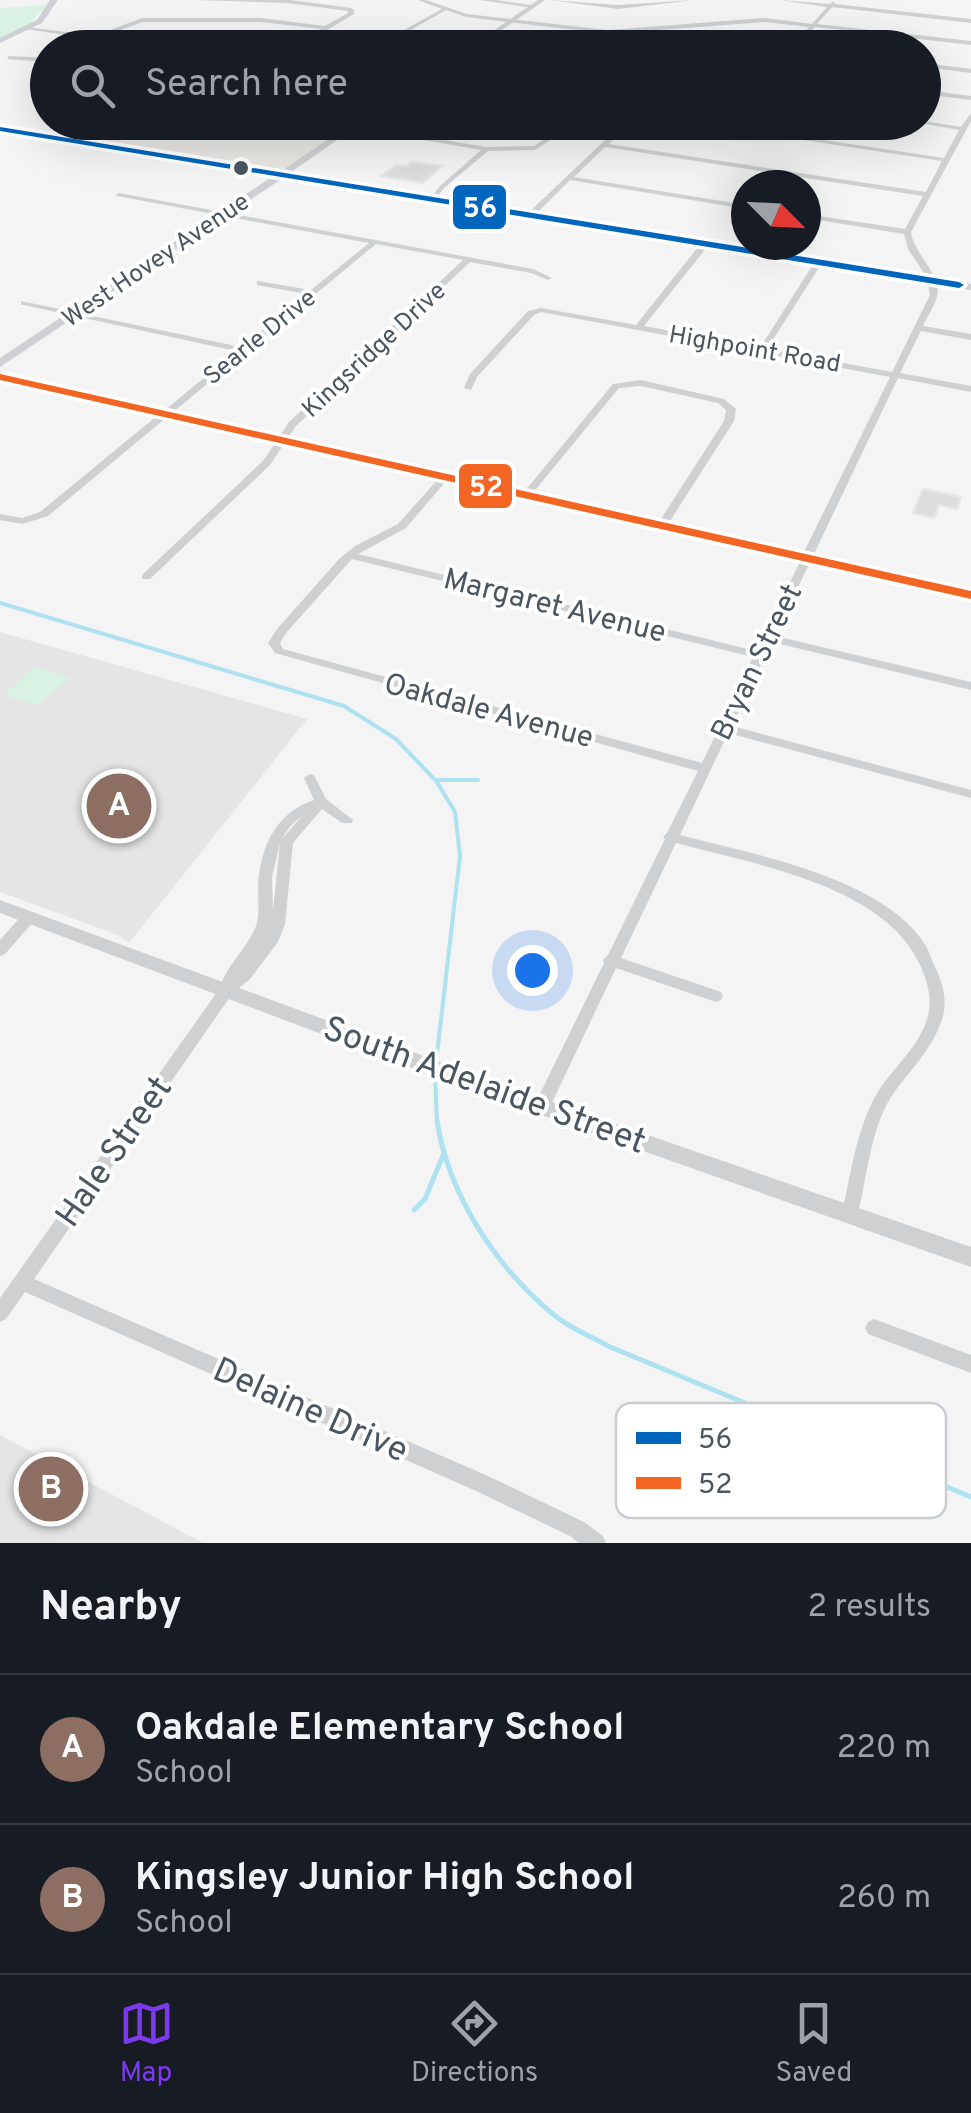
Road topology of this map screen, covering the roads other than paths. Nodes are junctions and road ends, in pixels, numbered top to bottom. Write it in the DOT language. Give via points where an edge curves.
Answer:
graph roads {
  1 [pos="54,0"];
  2 [pos="200,0"];
  3 [pos="421,0"];
  4 [pos="483,0"];
  5 [pos="542,0"];
  6 [pos="552,0"];
  7 [pos="692,0"];
  8 [pos="782,0"];
  9 [pos="834,3"];
  10 [pos="533,6"];
  11 [pos="444,10"];
  12 [pos="512,20"];
  13 [pos="971,21"];
  14 [pos="814,26"];
  15 [pos="326,28"];
  16 [pos="28,29"];
  17 [pos="35,30"];
  18 [pos="115,30"];
  19 [pos="322,30"];
  20 [pos="407,30"];
  21 [pos="497,30"];
  22 [pos="588,30"];
  23 [pos="656,30"];
  24 [pos="809,30"];
  25 [pos="851,30"];
  26 [pos="941,40"];
  27 [pos="0,41"];
  28 [pos="971,43"];
  29 [pos="941,67"];
  30 [pos="971,70"];
  31 [pos="941,94"];
  32 [pos="971,98"];
  33 [pos="971,116"];
  34 [pos="941,126"];
  35 [pos="0,129"];
  36 [pos="964,129"];
  37 [pos="30,134"];
  38 [pos="66,140"];
  39 [pos="333,140"];
  40 [pos="428,140"];
  41 [pos="549,140"];
  42 [pos="609,140"];
  43 [pos="810,140"];
  44 [pos="604,145"];
  45 [pos="486,149"];
  46 [pos="946,160"];
  47 [pos="281,175"];
  48 [pos="568,178"];
  49 [pos="927,194"];
  50 [pos="118,196"];
  51 [pos="433,200"];
  52 [pos="731,204"];
  53 [pos="220,215"];
  54 [pos="529,216"];
  55 [pos="821,218"];
  56 [pos="907,232"];
  57 [pos="372,244"];
  58 [pos="705,244"];
  59 [pos="468,260"];
  60 [pos="818,263"];
  61 [pos="548,278"];
  62 [pos="934,281"];
  63 [pos="260,284"];
  64 [pos="971,288"];
  65 [pos="312,293"];
  66 [pos="24,303"];
  67 [pos="71,314"];
  68 [pos="639,326"];
  69 [pos="918,328"];
  70 [pos="971,337"];
  71 [pos="763,349"];
  72 [pos="242,350"];
  73 [pos="0,363"];
  74 [pos="896,373"];
  75 [pos="0,377"];
  76 [pos="468,388"];
  77 [pos="971,389"];
  78 [pos="165,414"];
  79 [pos="283,441"];
  80 [pos="445,477"];
  81 [pos="526,495"];
  82 [pos="0,517"];
  83 [pos="662,526"];
  84 [pos="350,555"];
  85 [pos="806,558"];
  86 [pos="146,578"];
  87 [pos="971,595"];
  88 [pos="768,638"];
  89 [pos="759,655"];
  90 [pos="971,686"];
  91 [pos="724,728"];
  92 [pos="704,768"];
  93 [pos="310,778"];
  94 [pos="971,794"];
  95 [pos="321,802"];
  96 [pos="347,820"];
  97 [pos="670,837"];
  98 [pos="0,906"];
  99 [pos="29,917"];
  100 [pos="0,950"];
  101 [pos="610,960"];
  102 [pos="226,990"];
  103 [pos="716,996"];
  104 [pos="542,1106"];
  105 [pos="850,1213"];
  106 [pos="971,1257"];
  107 [pos="21,1282"];
  108 [pos="0,1313"];
  109 [pos="874,1328"];
  110 [pos="971,1364"];
  111 [pos="596,1543"];
  1 -- 16 [label="main road" via="50,12"];
  2 -- 15 [label="street" via="351,10"];
  3 -- 11 [label="street"];
  4 -- 10 [label="street"];
  5 -- 10 [label="street"];
  6 -- 7 [label="street" via="618,7"];
  8 -- 9 [label="street"];
  9 -- 13 [label="street"];
  9 -- 14 [label="street"];
  10 -- 12 [label="street"];
  11 -- 12 [label="street"];
  11 -- 20 [label="street"];
  12 -- 21 [label="street"];
  12 -- 22 [label="street"];
  14 -- 23 [label="street" via="746,20"];
  14 -- 24 [label="street"];
  14 -- 25 [label="street"];
  15 -- 18 [label="street" via="262,20 142,20"];
  15 -- 19 [label="street"];
  16 -- 17 [label="street"];
  16 -- 27 [label="main road"];
  26 -- 28 [label="street"];
  29 -- 30 [label="street"];
  31 -- 32 [label="street"];
  33 -- 36 [label="street"];
  34 -- 36 [label="street"];
  35 -- 37 [label="main road"];
  36 -- 46 [label="street"];
  38 -- 47 [label="main road"];
  39 -- 47 [label="street, West Hovey Avenue"];
  40 -- 45 [label="street"];
  41 -- 45 [label="street" via="540,147"];
  42 -- 44 [label="street"];
  43 -- 46 [label="street"];
  44 -- 48 [label="street"];
  44 -- 49 [label="street"];
  45 -- 51 [label="street"];
  46 -- 49 [label="street"];
  47 -- 51 [label="main road"];
  47 -- 53 [label="main road, West Hovey Avenue"];
  48 -- 52 [label="street"];
  48 -- 54 [label="street"];
  49 -- 56 [label="street"];
  50 -- 53 [label="street"];
  51 -- 54 [label="main road"];
  53 -- 57 [label="street"];
  53 -- 67 [label="main road, West Hovey Avenue"];
  54 -- 58 [label="main road"];
  55 -- 56 [label="street"];
  56 -- 62 [label="street" via="909,249"];
  57 -- 59 [label="street"];
  57 -- 65 [label="street, Searle Drive"];
  58 -- 60 [label="main road"];
  58 -- 68 [label="street"];
  59 -- 61 [label="street"];
  59 -- 79 [label="street, Kingsridge Drive" via="292,424"];
  60 -- 62 [label="main road"];
  60 -- 71 [label="street"];
  62 -- 64 [label="main road"];
  62 -- 69 [label="street, Bryan Street"];
  63 -- 65 [label="street"];
  65 -- 72 [label="street, Searle Drive"];
  66 -- 67 [label="street"];
  67 -- 72 [label="street"];
  67 -- 73 [label="main road, West Hovey Avenue"];
  68 -- 71 [label="street, Highpoint Road"];
  68 -- 76 [label="street, Highpoint Road" via="532,312"];
  69 -- 70 [label="street"];
  69 -- 74 [label="street, Bryan Street"];
  71 -- 74 [label="street, Highpoint Road"];
  72 -- 78 [label="street, Searle Drive"];
  74 -- 77 [label="street, Highpoint Road"];
  74 -- 85 [label="street, Bryan Street"];
  75 -- 78 [label="street"];
  78 -- 79 [label="street"];
  78 -- 82 [label="street, Searle Drive" via="44,514 22,522"];
  79 -- 80 [label="street"];
  79 -- 86 [label="street, Kingsridge Drive"];
  80 -- 81 [label="street"];
  80 -- 84 [label="street" via="402,526"];
  81 -- 83 [label="street"];
  81 -- 83 [label="street" via="610,389 658,387 729,406 729,421"];
  83 -- 85 [label="street"];
  84 -- 89 [label="street, Margaret Avenue"];
  84 -- 92 [label="street, Oakdale Avenue" via="281,631 276,647"];
  85 -- 87 [label="street"];
  85 -- 88 [label="street, Bryan Street"];
  88 -- 89 [label="street, Bryan Street"];
  88 -- 90 [label="street"];
  89 -- 91 [label="street, Bryan Street"];
  91 -- 92 [label="street, Bryan Street"];
  91 -- 94 [label="street"];
  92 -- 97 [label="street, Bryan Street"];
  93 -- 95 [label="street"];
  95 -- 96 [label="street"];
  95 -- 102 [label="street, Hale Street" via="302,806 274,837 264,925 231,970"];
  97 -- 101 [label="street, Bryan Street"];
  97 -- 105 [label="street" via="860,897 902,926 931,967 937,1014 877,1109"];
  98 -- 99 [label="street, South Adelaide Street"];
  99 -- 100 [label="street"];
  99 -- 102 [label="street, South Adelaide Street"];
  101 -- 103 [label="street"];
  101 -- 104 [label="street, Bryan Street"];
  102 -- 104 [label="street, South Adelaide Street"];
  102 -- 107 [label="street, Hale Street"];
  104 -- 105 [label="street, South Adelaide Street"];
  105 -- 106 [label="street, South Adelaide Street"];
  107 -- 108 [label="street, Hale Street"];
  107 -- 111 [label="street, Delaine Drive" via="481,1483"];
  109 -- 110 [label="street"];
}
